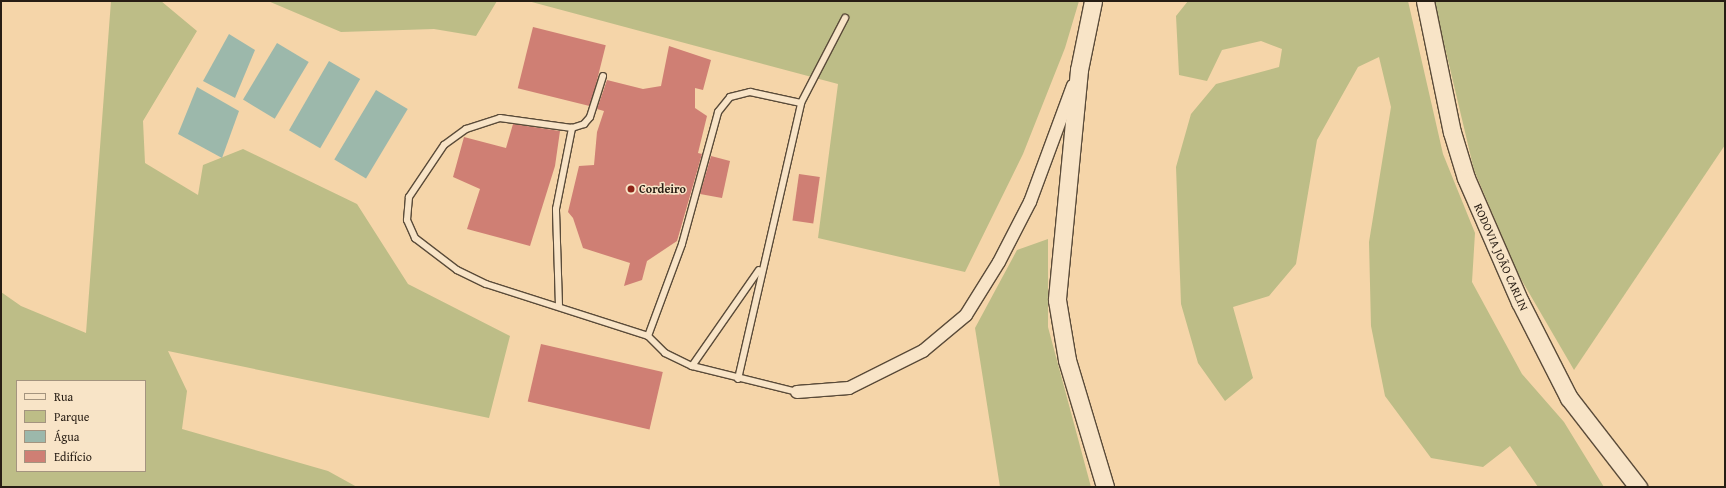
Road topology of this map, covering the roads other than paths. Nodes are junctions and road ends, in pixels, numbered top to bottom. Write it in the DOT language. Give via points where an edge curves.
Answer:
graph roads {
  1 [pos="1093,1"];
  2 [pos="1424,1"];
  3 [pos="845,18"];
  4 [pos="1079,70"];
  5 [pos="603,76"];
  6 [pos="801,103"];
  7 [pos="572,128"];
  8 [pos="761,267"];
  9 [pos="559,306"];
  10 [pos="648,336"];
  11 [pos="692,366"];
  12 [pos="738,379"];
  13 [pos="797,392"];
  14 [pos="1106,487"];
  15 [pos="1638,487"];
  1 -- 4 [label="main road"];
  2 -- 15 [label="main road, RODOVIA JOÃO CARLIN" via="1452,132 1466,178 1520,302 1569,398"];
  3 -- 6 [label="lane"];
  4 -- 13 [label="street" via="1030,202 999,262 966,315 923,351 849,388"];
  4 -- 14 [label="main road" via="1059,262 1058,319"];
  5 -- 7 [label="lane" via="590,117 584,124"];
  6 -- 8 [label="lane"];
  6 -- 10 [label="lane" via="750,92 730,97 718,112 682,244"];
  7 -- 9 [label="lane" via="556,209"];
  7 -- 9 [label="lane" via="500,118 466,129 444,145 421,178 409,197 407,220 415,238 457,270 486,284"];
  8 -- 11 [label="lane"];
  8 -- 12 [label="lane"];
  9 -- 10 [label="lane"];
  10 -- 11 [label="lane" via="665,353"];
  11 -- 12 [label="lane"];
  12 -- 13 [label="lane"];
}
